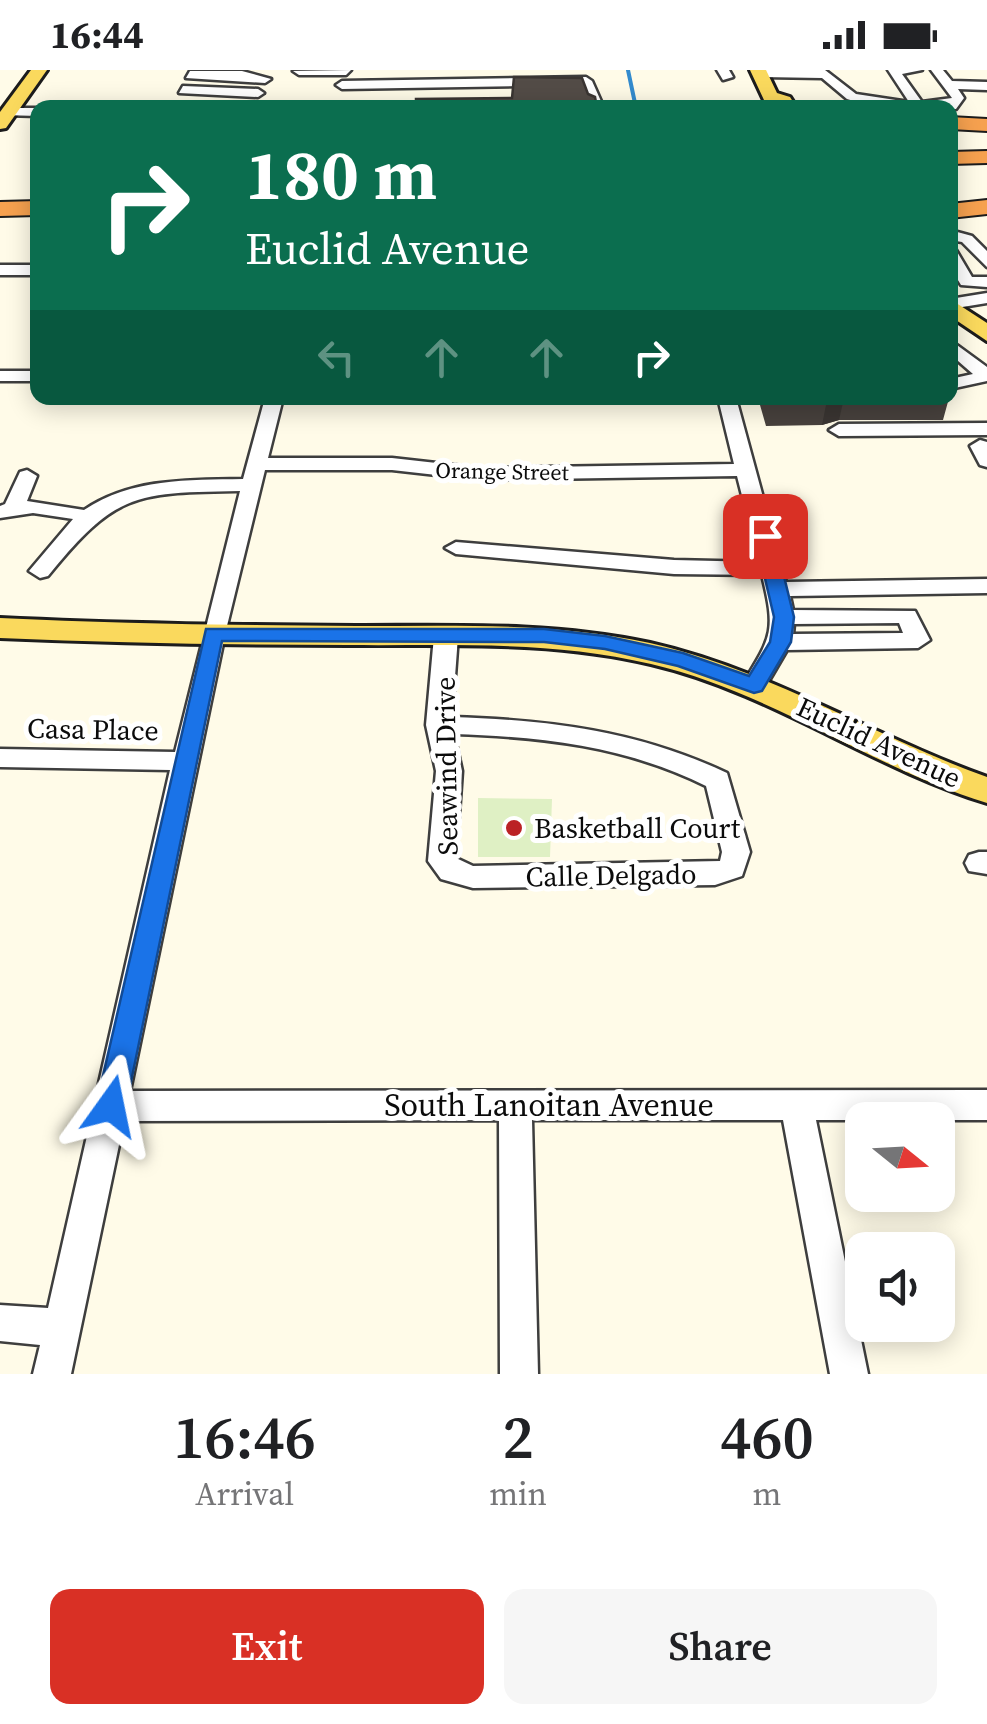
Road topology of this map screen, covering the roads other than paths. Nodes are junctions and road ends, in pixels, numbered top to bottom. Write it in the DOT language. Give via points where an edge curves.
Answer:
graph roads {
  1 [pos="40,70"];
  2 [pos="525,70"];
  3 [pos="916,70"];
  4 [pos="938,70"];
  5 [pos="299,71"];
  6 [pos="762,71"];
  7 [pos="192,72"];
  8 [pos="452,77"];
  9 [pos="265,80"];
  10 [pos="343,80"];
  11 [pos="508,84"];
  12 [pos="987,86"];
  13 [pos="184,90"];
  14 [pos="258,93"];
  15 [pos="987,96"];
  16 [pos="179,100"];
  17 [pos="594,100"];
  18 [pos="767,100"];
  19 [pos="854,100"];
  20 [pos="914,100"];
  21 [pos="952,100"];
  22 [pos="957,100"];
  23 [pos="958,101"];
  24 [pos="958,105"];
  25 [pos="30,113"];
  26 [pos="4,118"];
  27 [pos="987,125"];
  28 [pos="987,157"];
  29 [pos="958,158"];
  30 [pos="987,176"];
  31 [pos="958,177"];
  32 [pos="987,207"];
  33 [pos="30,208"];
  34 [pos="0,209"];
  35 [pos="958,210"];
  36 [pos="958,234"];
  37 [pos="987,262"];
  38 [pos="958,267"];
  39 [pos="0,270"];
  40 [pos="30,270"];
  41 [pos="987,282"];
  42 [pos="987,298"];
  43 [pos="958,303"];
  44 [pos="958,311"];
  45 [pos="984,329"];
  46 [pos="958,357"];
  47 [pos="0,376"];
  48 [pos="30,376"];
  49 [pos="987,376"];
  50 [pos="958,382"];
  51 [pos="272,405"];
  52 [pos="729,405"];
  53 [pos="947,405"];
  54 [pos="987,414"];
  55 [pos="839,430"];
  56 [pos="985,446"];
  57 [pos="747,470"];
  58 [pos="256,474"];
  59 [pos="27,476"];
  60 [pos="7,510"];
  61 [pos="88,517"];
  62 [pos="456,548"];
  63 [pos="40,572"];
  64 [pos="776,579"];
  65 [pos="987,586"];
  66 [pos="784,617"];
  67 [pos="0,628"];
  68 [pos="213,634"];
  69 [pos="446,636"];
  70 [pos="780,642"];
  71 [pos="754,686"];
  72 [pos="439,725"];
  73 [pos="0,758"];
  74 [pos="185,761"];
  75 [pos="987,790"];
  76 [pos="473,877"];
  77 [pos="515,1104"];
  78 [pos="797,1105"];
  79 [pos="987,1105"];
  80 [pos="111,1106"];
  81 [pos="0,1323"];
  82 [pos="62,1328"];
  83 [pos="52,1374"];
  84 [pos="519,1374"];
  85 [pos="849,1374"];
  1 -- 26 [label="main road"];
  2 -- 11 [label="street"];
  3 -- 20 [label="street" via="893,71"];
  4 -- 21 [label="street"];
  5 -- 10 [label="street"];
  6 -- 18 [label="main road"];
  6 -- 19 [label="street" via="825,74"];
  7 -- 9 [label="street"];
  7 -- 13 [label="street"];
  8 -- 10 [label="street"];
  8 -- 11 [label="street" via="490,89"];
  11 -- 17 [label="street" via="586,81"];
  12 -- 22 [label="street"];
  13 -- 14 [label="street"];
  13 -- 16 [label="street"];
  15 -- 23 [label="street"];
  24 -- 27 [label="highway"];
  25 -- 26 [label="street"];
  28 -- 29 [label="highway"];
  30 -- 31 [label="highway"];
  32 -- 35 [label="highway"];
  33 -- 34 [label="highway"];
  36 -- 37 [label="street"];
  38 -- 41 [label="street" via="967,282"];
  39 -- 40 [label="street"];
  42 -- 43 [label="street"];
  44 -- 45 [label="main road"];
  46 -- 49 [label="street"];
  47 -- 48 [label="street"];
  49 -- 50 [label="street"];
  51 -- 58 [label="street"];
  52 -- 57 [label="street"];
  53 -- 54 [label="street" via="954,415"];
  55 -- 56 [label="street"];
  57 -- 58 [label="street, Orange Street" via="481,474 392,464"];
  57 -- 64 [label="street"];
  58 -- 61 [label="street, Orange Street" via="129,495"];
  58 -- 68 [label="street"];
  59 -- 60 [label="street"];
  60 -- 61 [label="street"];
  61 -- 63 [label="street, Orange Street"];
  62 -- 64 [label="street"];
  64 -- 65 [label="street"];
  64 -- 66 [label="street"];
  66 -- 70 [label="street"];
  66 -- 70 [label="street" via="907,616 918,640"];
  67 -- 68 [label="main road, Euclid Avenue"];
  68 -- 69 [label="main road, Euclid Avenue"];
  68 -- 74 [label="street"];
  69 -- 71 [label="main road, Euclid Avenue" via="605,642"];
  69 -- 72 [label="street, Seawind Drive"];
  70 -- 71 [label="street"];
  71 -- 75 [label="main road, Euclid Avenue"];
  72 -- 76 [label="street, Seawind Drive" via="450,771 442,861 451,872"];
  72 -- 76 [label="street, Calle Delgado" via="537,728 631,742 680,760 718,780 736,852 732,868 715,874"];
  73 -- 74 [label="street, Casa Place"];
  74 -- 80 [label="street"];
  77 -- 78 [label="street, South Lanoitan Avenue"];
  77 -- 80 [label="street, South Lanoitan Avenue"];
  77 -- 84 [label="street"];
  78 -- 79 [label="street, South Lanoitan Avenue"];
  78 -- 85 [label="street"];
  80 -- 82 [label="street"];
  81 -- 82 [label="street"];
  82 -- 83 [label="street"];
}
